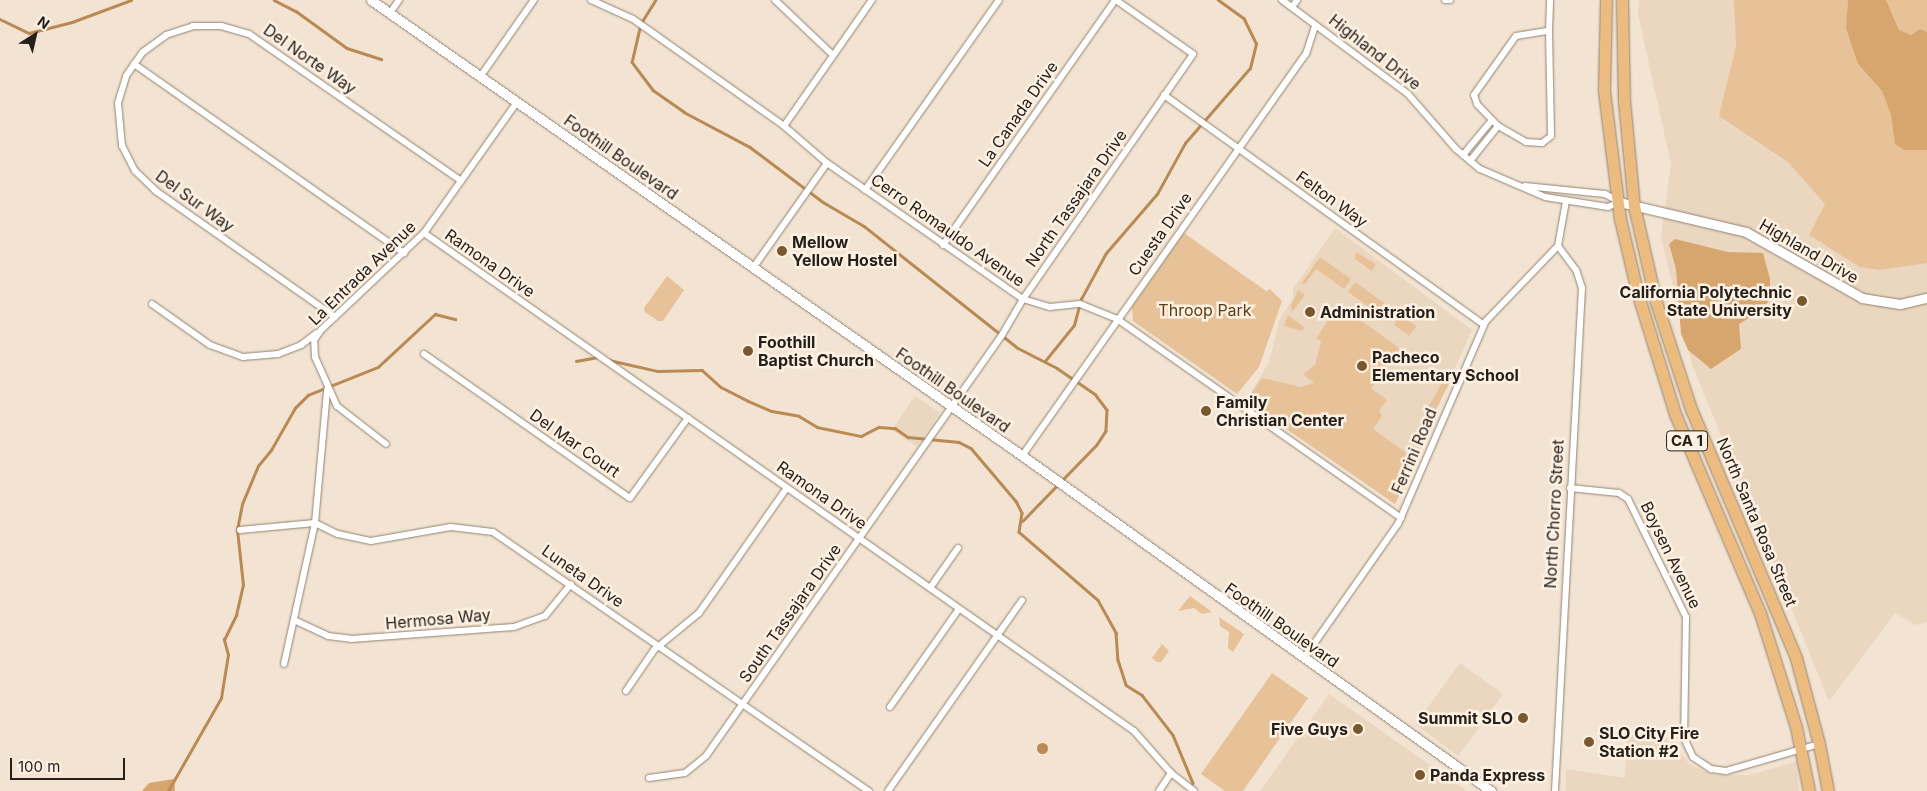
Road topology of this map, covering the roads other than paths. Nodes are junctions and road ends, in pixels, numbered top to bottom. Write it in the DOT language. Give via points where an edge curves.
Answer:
graph roads {
  1 [pos="371,0"];
  2 [pos="399,0"];
  3 [pos="534,0"];
  4 [pos="591,0"];
  5 [pos="774,0"];
  6 [pos="872,0"];
  7 [pos="999,0"];
  8 [pos="1116,0"];
  9 [pos="1282,0"];
  10 [pos="1297,0"];
  11 [pos="1550,0"];
  12 [pos="1606,0"];
  13 [pos="1622,0"];
  14 [pos="1292,7"];
  15 [pos="390,13"];
  16 [pos="1316,26"];
  17 [pos="1549,31"];
  18 [pos="833,55"];
  19 [pos="134,64"];
  20 [pos="480,77"];
  21 [pos="1164,95"];
  22 [pos="517,102"];
  23 [pos="1492,120"];
  24 [pos="784,126"];
  25 [pos="1498,126"];
  26 [pos="1239,148"];
  27 [pos="1463,155"];
  28 [pos="1470,161"];
  29 [pos="826,163"];
  30 [pos="461,181"];
  31 [pos="1515,185"];
  32 [pos="865,190"];
  33 [pos="1566,200"];
  34 [pos="1619,202"];
  35 [pos="1634,206"];
  36 [pos="424,233"];
  37 [pos="943,244"];
  38 [pos="1558,246"];
  39 [pos="404,253"];
  40 [pos="753,268"];
  41 [pos="1927,298"];
  42 [pos="1023,299"];
  43 [pos="152,304"];
  44 [pos="335,317"];
  45 [pos="1117,319"];
  46 [pos="1484,325"];
  47 [pos="321,330"];
  48 [pos="424,354"];
  49 [pos="327,387"];
  50 [pos="950,408"];
  51 [pos="688,418"];
  52 [pos="386,444"];
  53 [pos="1022,456"];
  54 [pos="787,488"];
  55 [pos="1570,488"];
  56 [pos="1401,518"];
  57 [pos="315,523"];
  58 [pos="240,530"];
  59 [pos="859,538"];
  60 [pos="958,548"];
  61 [pos="571,584"];
  62 [pos="930,588"];
  63 [pos="1022,600"];
  64 [pos="960,609"];
  65 [pos="294,620"];
  66 [pos="997,635"];
  67 [pos="659,645"];
  68 [pos="1304,658"];
  69 [pos="284,664"];
  70 [pos="626,691"];
  71 [pos="742,704"];
  72 [pos="890,707"];
  73 [pos="1819,744"];
  74 [pos="1802,749"];
  75 [pos="1171,773"];
  76 [pos="648,778"];
  77 [pos="869,791"];
  78 [pos="888,791"];
  79 [pos="1159,791"];
  80 [pos="1194,791"];
  81 [pos="1491,791"];
  82 [pos="1555,791"];
  83 [pos="1810,791"];
  84 [pos="1828,791"];
  1 -- 15 [label="street, Foothill Boulevard"];
  2 -- 15 [label="street"];
  3 -- 20 [label="street"];
  4 -- 24 [label="street, Cerro Romauldo Avenue" via="633,19"];
  5 -- 18 [label="street"];
  6 -- 18 [label="street"];
  7 -- 32 [label="street"];
  8 -- 21 [label="street, North Tassajara Drive" via="1193,54"];
  8 -- 37 [label="street, La Canada Drive"];
  9 -- 14 [label="street, Highland Drive"];
  10 -- 14 [label="street"];
  11 -- 17 [label="street"];
  12 -- 34 [label="highway, North Santa Rosa Street / CA 1" via="1604,91"];
  13 -- 35 [label="highway, North Santa Rosa Street / CA 1" via="1624,102"];
  14 -- 16 [label="street, Highland Drive"];
  15 -- 20 [label="street, Foothill Boulevard"];
  16 -- 26 [label="street, Cuesta Drive" via="1306,54"];
  16 -- 27 [label="street, Highland Drive" via="1408,94"];
  17 -- 23 [label="street" via="1516,36 1474,95 1477,104"];
  17 -- 25 [label="street" via="1551,136 1542,143 1526,142"];
  18 -- 24 [label="street"];
  19 -- 30 [label="street, Del Norte Way" via="154,43 179,30 207,24 236,29 261,41"];
  19 -- 39 [label="street"];
  19 -- 44 [label="street, Del Sur Way" via="121,89 117,118 122,146 135,171 156,191"];
  20 -- 22 [label="street, Foothill Boulevard"];
  21 -- 26 [label="street, Felton Way"];
  21 -- 42 [label="street, North Tassajara Drive"];
  22 -- 30 [label="street, La Entrada Avenue"];
  22 -- 40 [label="street, Foothill Boulevard"];
  23 -- 25 [label="street"];
  23 -- 27 [label="street"];
  24 -- 29 [label="street, Cerro Romauldo Avenue"];
  25 -- 28 [label="street"];
  26 -- 45 [label="street, Cuesta Drive"];
  26 -- 46 [label="street, Felton Way"];
  27 -- 28 [label="street, Highland Drive"];
  28 -- 31 [label="street, Highland Drive"];
  29 -- 32 [label="street, Cerro Romauldo Avenue"];
  29 -- 40 [label="street"];
  30 -- 36 [label="street, La Entrada Avenue"];
  31 -- 33 [label="street, Highland Drive"];
  31 -- 34 [label="street, Highland Drive" via="1605,194"];
  32 -- 37 [label="street, Cerro Romauldo Avenue"];
  33 -- 34 [label="street, Highland Drive" via="1608,207"];
  33 -- 38 [label="street"];
  34 -- 35 [label="street, Highland Drive"];
  34 -- 74 [label="highway, North Santa Rosa Street / CA 1" via="1638,295 1661,371 1760,613"];
  35 -- 41 [label="street, Highland Drive" via="1746,232 1862,298 1900,304"];
  35 -- 73 [label="highway, North Santa Rosa Street / CA 1" via="1656,302 1691,409 1796,658"];
  36 -- 39 [label="street, La Entrada Avenue"];
  36 -- 51 [label="street, Ramona Drive"];
  37 -- 42 [label="street, Cerro Romauldo Avenue"];
  38 -- 46 [label="street, Ferrini Road"];
  38 -- 55 [label="street, North Chorro Street" via="1576,270 1582,288"];
  39 -- 44 [label="street, La Entrada Avenue"];
  40 -- 50 [label="street, Foothill Boulevard"];
  42 -- 45 [label="street, Cerro Romauldo Avenue" via="1050,306 1080,304"];
  42 -- 50 [label="street, North Tassajara Drive" via="1002,335"];
  43 -- 47 [label="street" via="210,345 243,357 278,354 301,345"];
  44 -- 47 [label="street, La Entrada Avenue"];
  45 -- 53 [label="street, Cuesta Drive"];
  45 -- 56 [label="street, Cerro Romauldo Avenue"];
  46 -- 56 [label="street, Ferrini Road"];
  47 -- 49 [label="street, La Entrada Avenue" via="314,340 313,352"];
  48 -- 51 [label="street, Del Mar Court" via="630,498"];
  49 -- 52 [label="street" via="344,413"];
  49 -- 57 [label="street, La Entrada Avenue"];
  50 -- 53 [label="street, Foothill Boulevard"];
  50 -- 59 [label="street, South Tassajara Drive"];
  51 -- 54 [label="street, Ramona Drive"];
  53 -- 68 [label="street, Foothill Boulevard"];
  54 -- 59 [label="street, Ramona Drive"];
  54 -- 67 [label="street" via="699,613"];
  55 -- 74 [label="street, Boysen Avenue" via="1619,493 1628,499 1686,617 1683,730 1685,745 1693,758 1711,769 1726,771"];
  55 -- 82 [label="street, North Chorro Street"];
  56 -- 68 [label="street, Ferrini Road"];
  57 -- 58 [label="street"];
  57 -- 61 [label="street, Luneta Drive" via="338,534 371,541 451,527 479,528 506,538"];
  57 -- 65 [label="street, La Entrada Avenue"];
  59 -- 62 [label="street, Ramona Drive"];
  59 -- 71 [label="street, South Tassajara Drive"];
  60 -- 62 [label="street"];
  61 -- 65 [label="street, Hermosa Way" via="544,616 514,627 350,640 314,631"];
  61 -- 67 [label="street, Luneta Drive"];
  62 -- 64 [label="street, Ramona Drive"];
  63 -- 66 [label="street"];
  64 -- 66 [label="street, Ramona Drive"];
  64 -- 72 [label="street"];
  65 -- 69 [label="street, La Entrada Avenue"];
  66 -- 75 [label="street, Ramona Drive" via="1134,731"];
  66 -- 78 [label="street"];
  67 -- 70 [label="street"];
  67 -- 71 [label="street, Luneta Drive"];
  68 -- 81 [label="street, Foothill Boulevard"];
  71 -- 76 [label="street, South Tassajara Drive" via="706,756 693,769 676,776"];
  71 -- 77 [label="street, Luneta Drive"];
  73 -- 74 [label="street, Boysen Avenue"];
  73 -- 84 [label="highway, North Santa Rosa Street / CA 1"];
  74 -- 83 [label="highway, North Santa Rosa Street / CA 1"];
  75 -- 79 [label="street"];
  75 -- 80 [label="street, Ramona Drive"];
}
